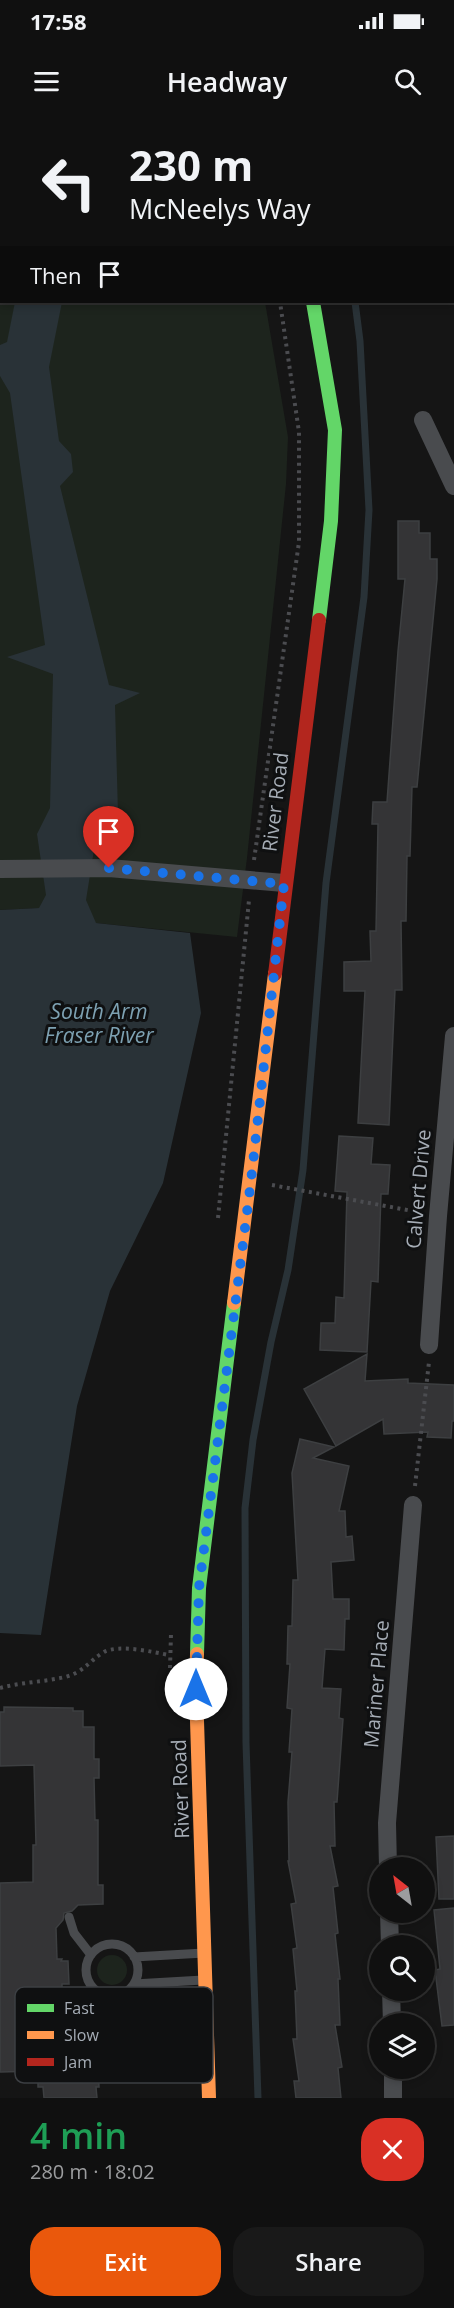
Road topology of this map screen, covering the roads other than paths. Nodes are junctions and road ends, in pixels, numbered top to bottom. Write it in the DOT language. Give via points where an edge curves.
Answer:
graph roads {
  1 [pos="313,303"];
  2 [pos="423,420"];
  3 [pos="454,486"];
  4 [pos="0,869"];
  5 [pos="284,884"];
  6 [pos="454,1036"];
  7 [pos="429,1345"];
  8 [pos="413,1505"];
  9 [pos="388,1857"];
  10 [pos="69,1917"];
  11 [pos="205,1953"];
  12 [pos="92,1955"];
  13 [pos="134,1958"];
  14 [pos="205,1980"];
  15 [pos="134,1984"];
  16 [pos="93,1987"];
  17 [pos="130,1987"];
  18 [pos="205,1987"];
  19 [pos="393,2079"];
  20 [pos="208,2083"];
  21 [pos="209,2098"];
  22 [pos="393,2098"];
  1 -- 5 [label="street, River Road" via="335,430 334,475"];
  2 -- 3 [label="street"];
  4 -- 5 [label="street" via="109,868"];
  5 -- 11 [label="street, River Road" via="199,1588 196,1675"];
  6 -- 7 [label="street, Calvert Drive"];
  8 -- 9 [label="street, Mariner Place" via="387,1823"];
  10 -- 12 [label="lane" via="77,1938"];
  11 -- 13 [label="lane"];
  11 -- 14 [label="street, River Road"];
  12 -- 13 [label="lane" via="97,1949 112,1945 121,1946"];
  12 -- 16 [label="lane" via="87,1978"];
  13 -- 15 [label="lane"];
  14 -- 15 [label="lane"];
  14 -- 18 [label="street, River Road"];
  15 -- 17 [label="lane"];
  19 -- 22 [label="street"];
  20 -- 21 [label="street, River Road"];
}
